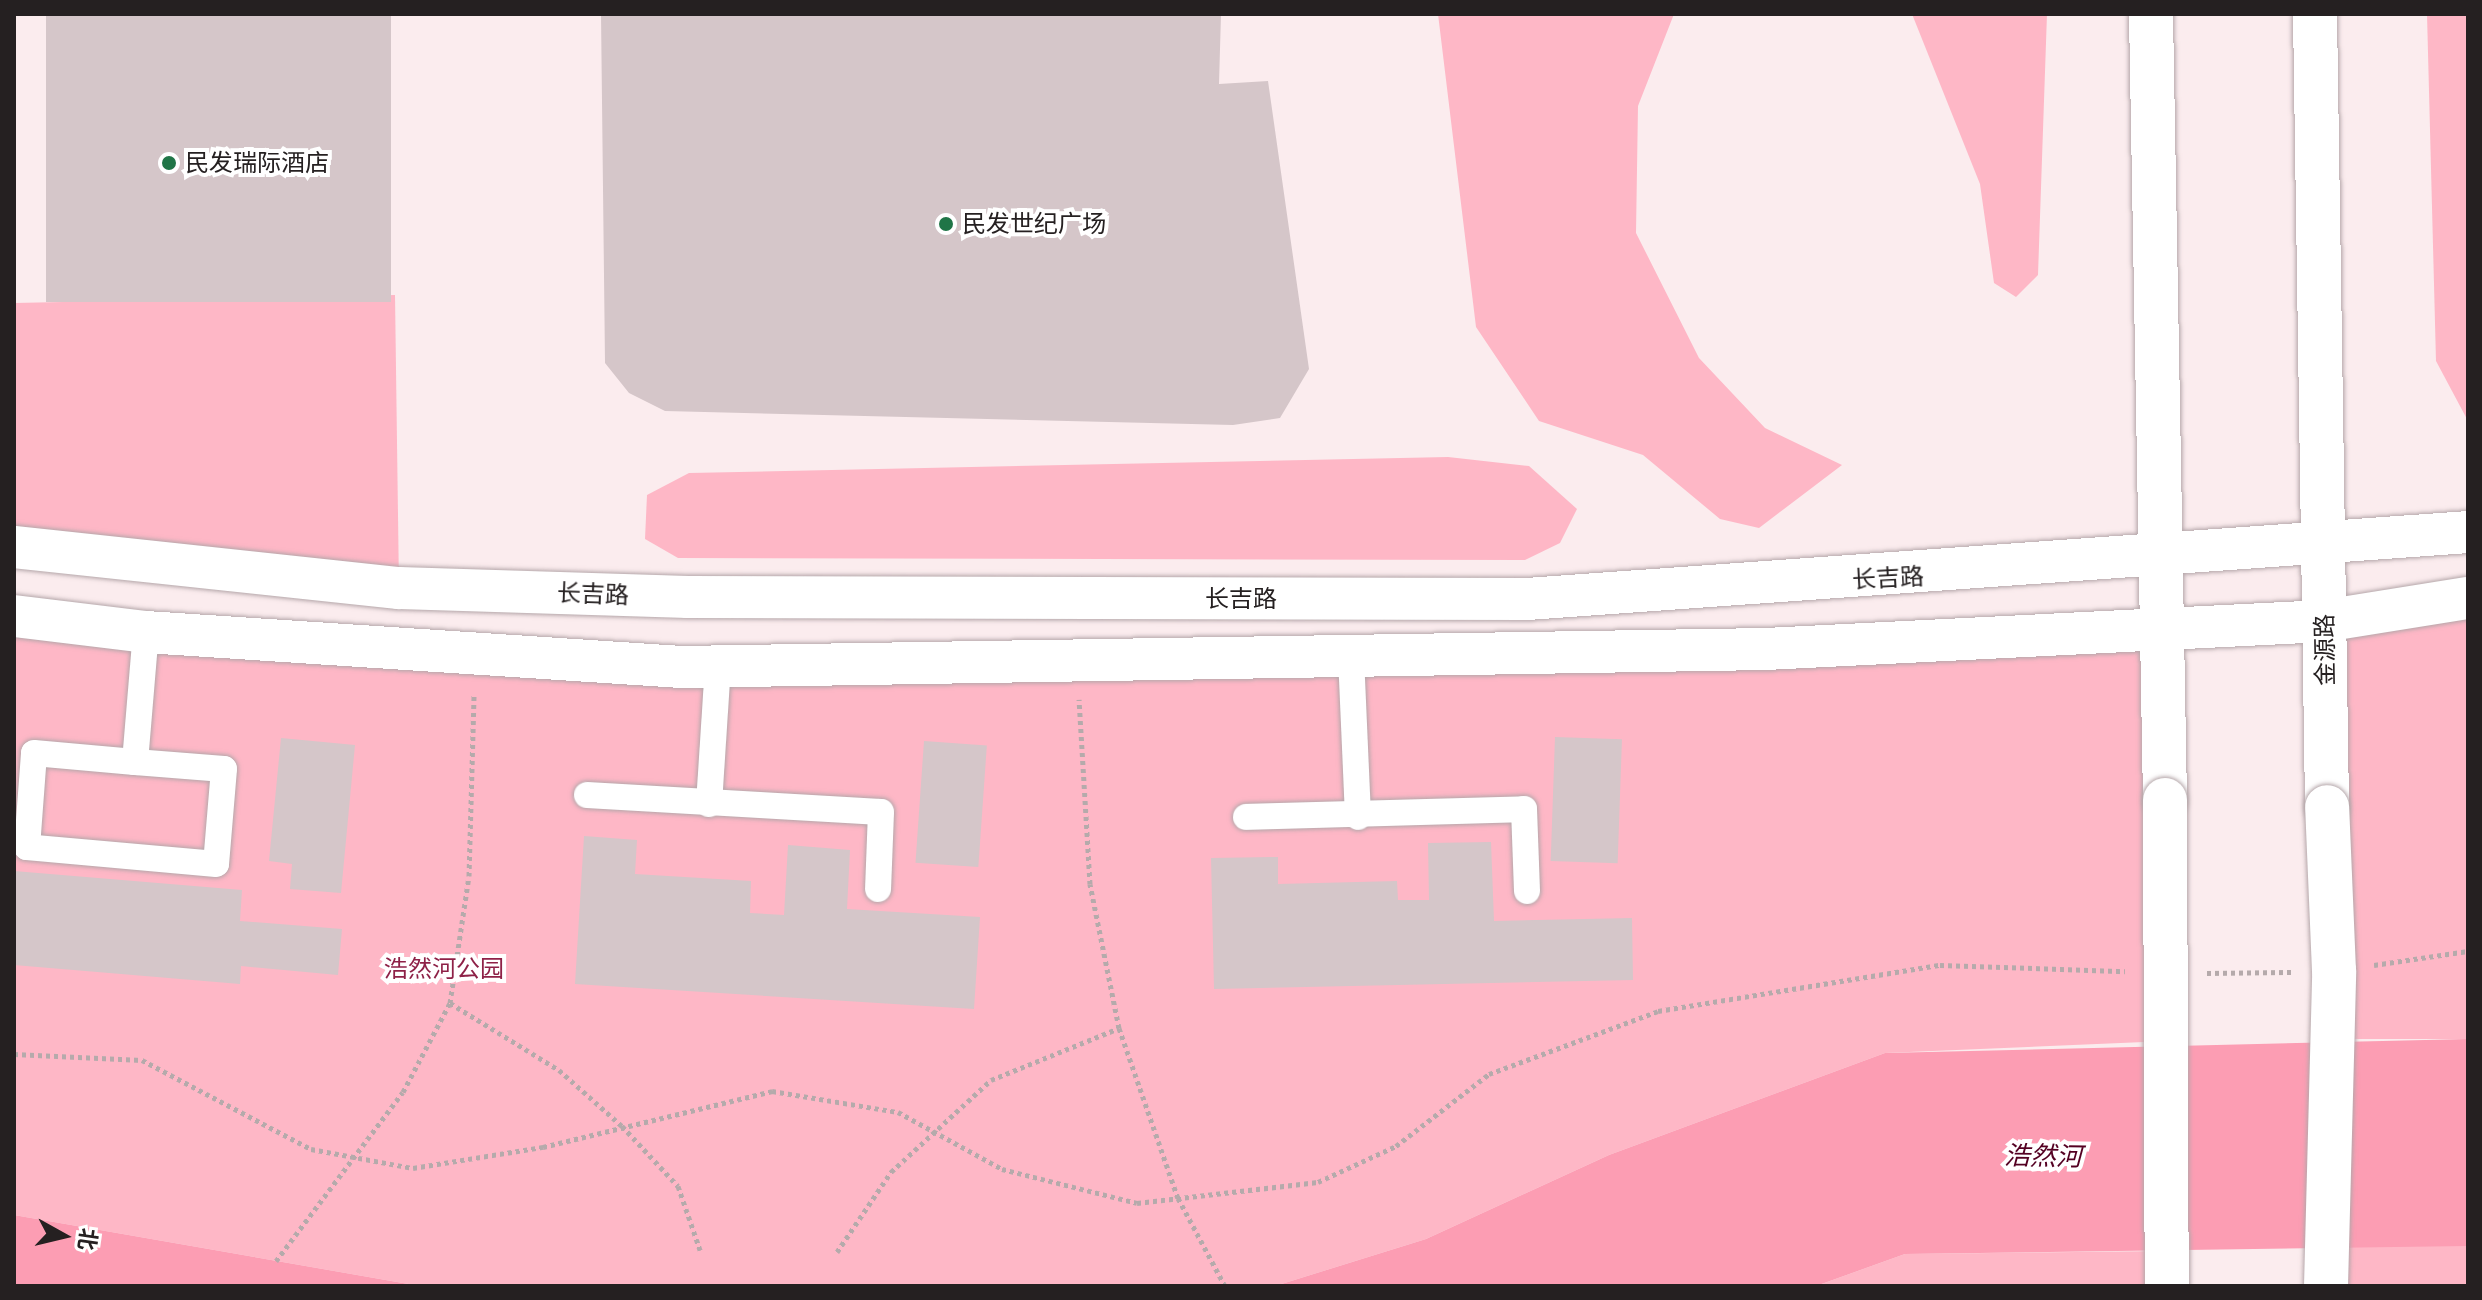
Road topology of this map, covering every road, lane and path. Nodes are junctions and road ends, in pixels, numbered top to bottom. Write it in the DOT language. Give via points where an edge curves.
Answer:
graph roads {
  1 [pos="2151,14"];
  2 [pos="2315,14"];
  3 [pos="2468,532"];
  4 [pos="2323,543"];
  5 [pos="14,547"];
  6 [pos="2161,556"];
  7 [pos="2468,598"];
  8 [pos="14,616"];
  9 [pos="2324,621"];
  10 [pos="2162,629"];
  11 [pos="146,632"];
  12 [pos="476,653"];
  13 [pos="1351,656"];
  14 [pos="1079,661"];
  15 [pos="718,666"];
  16 [pos="135,762"];
  17 [pos="587,795"];
  18 [pos="709,804"];
  19 [pos="1246,817"];
  20 [pos="1358,817"];
  21 [pos="878,889"];
  22 [pos="1527,891"];
  23 [pos="2468,951"];
  24 [pos="2334,971"];
  25 [pos="2168,973"];
  26 [pos="450,1003"];
  27 [pos="1119,1028"];
  28 [pos="14,1054"];
  29 [pos="622,1126"];
  30 [pos="933,1131"];
  31 [pos="358,1158"];
  32 [pos="1178,1198"];
  33 [pos="700,1250"];
  34 [pos="837,1252"];
  35 [pos="276,1261"];
  36 [pos="1225,1286"];
  37 [pos="2167,1286"];
  38 [pos="2326,1286"];
  1 -- 6 [label="main road"];
  2 -- 4 [label="main road, 金源路"];
  3 -- 4 [label="street, 长吉路"];
  4 -- 6 [label="street, 长吉路"];
  4 -- 9 [label="main road, 金源路"];
  5 -- 6 [label="street, 长吉路" via="399,588 894,599 1527,599"];
  6 -- 10 [label="main road"];
  7 -- 9 [label="street"];
  8 -- 11 [label="street"];
  9 -- 10 [label="street"];
  9 -- 24 [label="main road, 金源路, bridge"];
  10 -- 13 [label="street" via="1766,649"];
  10 -- 25 [label="main road, bridge"];
  11 -- 12 [label="street"];
  11 -- 16 [label="street"];
  12 -- 15 [label="street"];
  12 -- 26 [label="path" via="469,876"];
  13 -- 14 [label="street"];
  13 -- 20 [label="street"];
  14 -- 15 [label="street"];
  14 -- 27 [label="path" via="1078,770"];
  15 -- 18 [label="street"];
  16 -- 16 [label="street" via="34,753 27,847 216,864 224,769"];
  17 -- 18 [label="street"];
  18 -- 21 [label="street" via="881,812"];
  19 -- 20 [label="street"];
  20 -- 22 [label="street" via="1524,809"];
  23 -- 24 [label="path"];
  24 -- 25 [label="path"];
  24 -- 38 [label="main road, 金源路, bridge"];
  25 -- 32 [label="path" via="1940,965 1658,1011 1489,1074 1396,1146 1318,1182"];
  25 -- 37 [label="main road, bridge"];
  26 -- 29 [label="path" via="559,1070"];
  26 -- 31 [label="path"];
  27 -- 30 [label="path" via="991,1080"];
  27 -- 32 [label="path"];
  28 -- 31 [label="path" via="142,1060 311,1149"];
  29 -- 30 [label="path" via="772,1091 898,1112"];
  29 -- 31 [label="path" via="413,1168"];
  29 -- 33 [label="path" via="678,1186"];
  30 -- 32 [label="path" via="1002,1169 1137,1203"];
  30 -- 34 [label="path" via="891,1172"];
  31 -- 35 [label="path"];
  32 -- 36 [label="path"];
}
